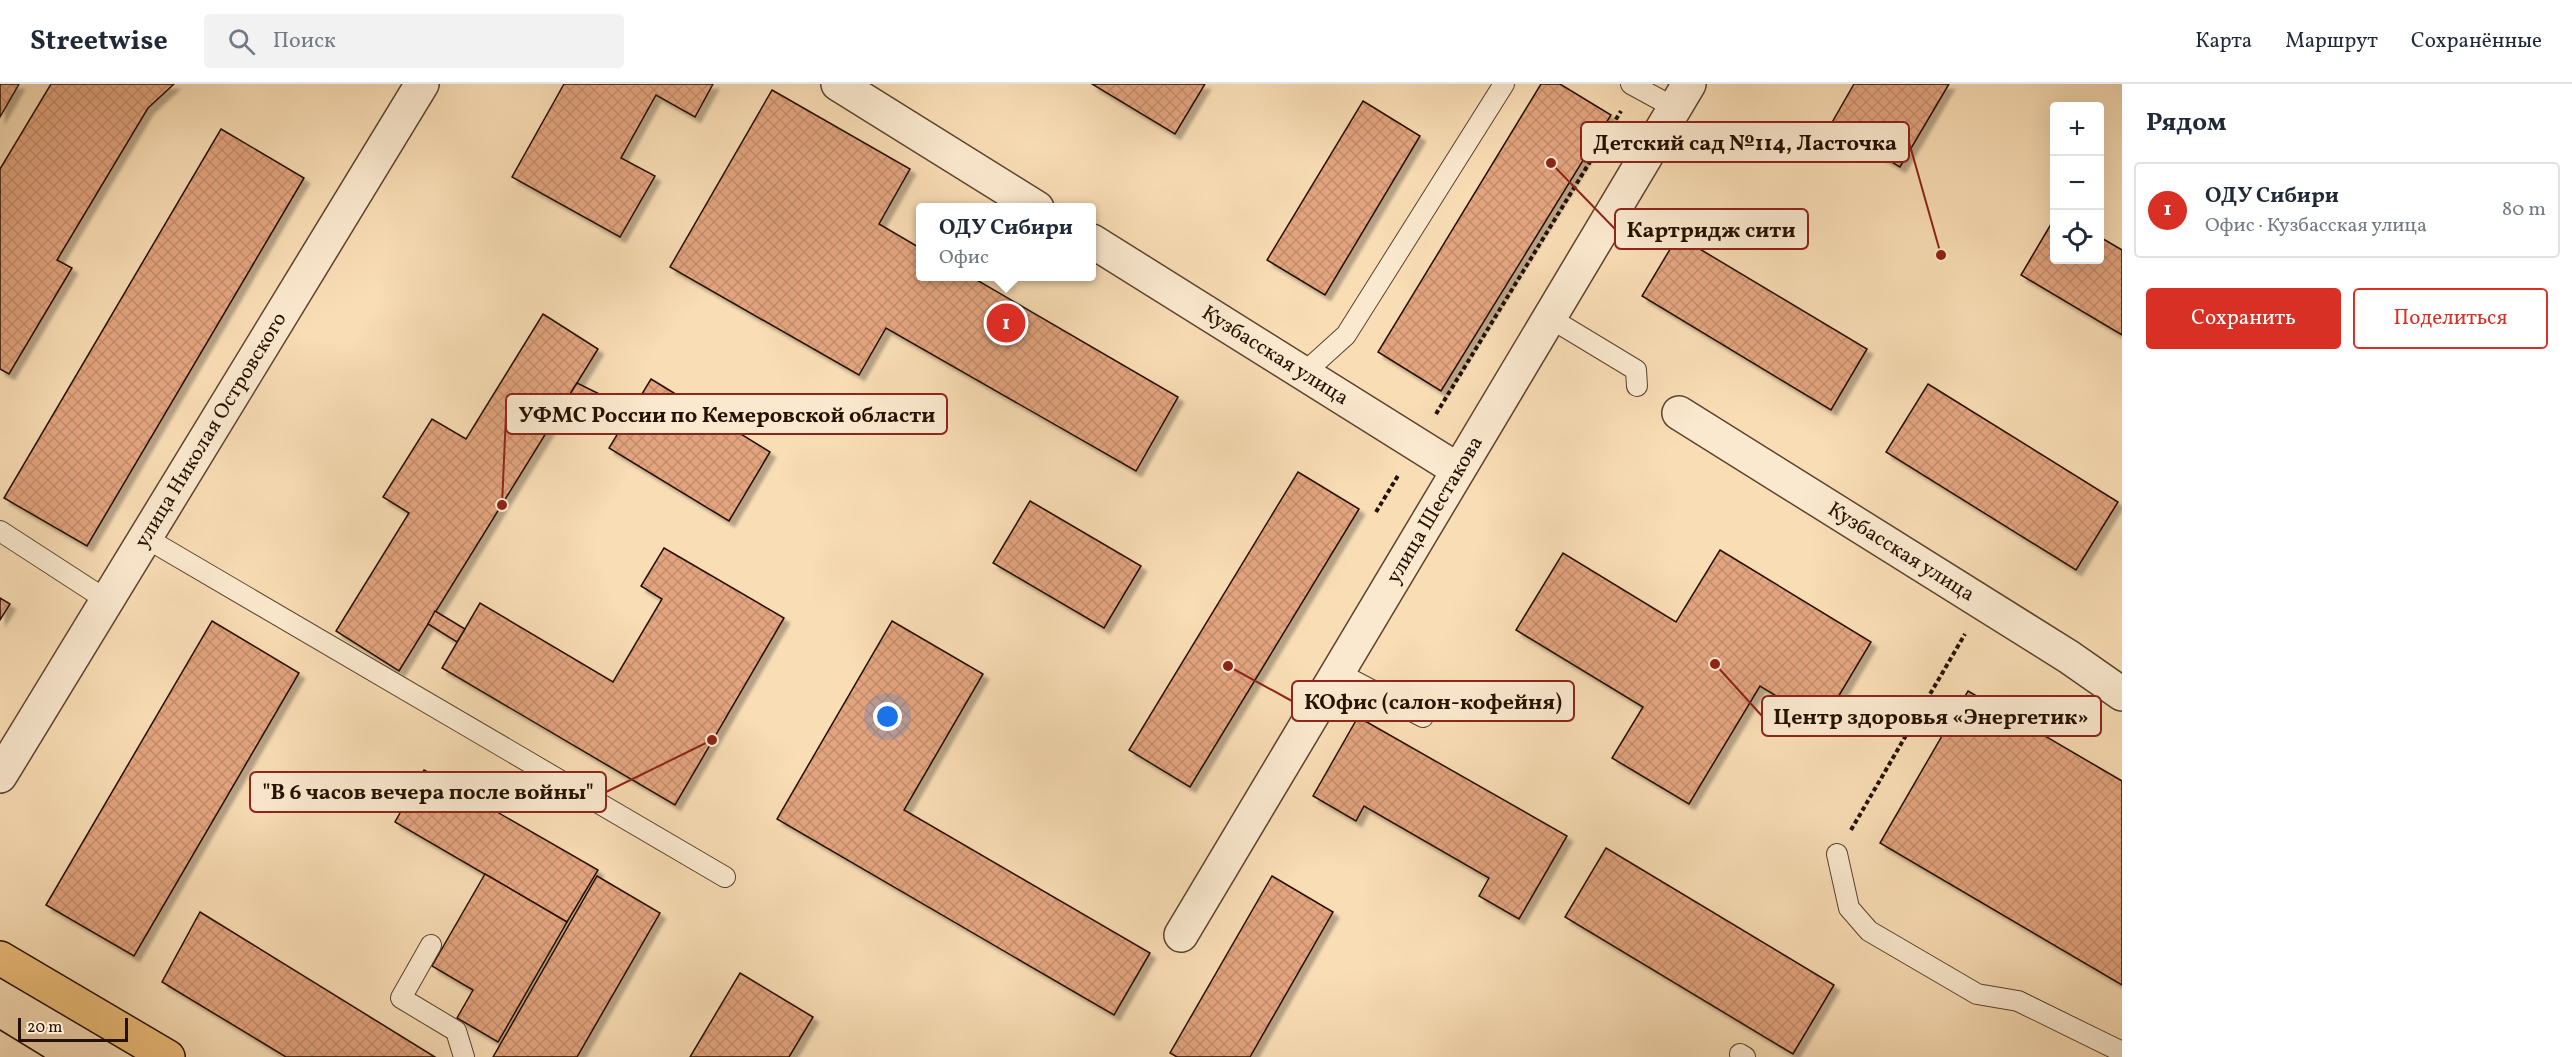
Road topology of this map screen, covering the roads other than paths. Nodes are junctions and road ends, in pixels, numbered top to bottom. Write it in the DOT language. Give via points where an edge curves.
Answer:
graph roads {
  1 [pos="422,84"];
  2 [pos="838,84"];
  3 [pos="1504,84"];
  4 [pos="1634,85"];
  5 [pos="1682,96"];
  6 [pos="1031,203"];
  7 [pos="1096,243"];
  8 [pos="1550,318"];
  9 [pos="1304,373"];
  10 [pos="1637,386"];
  11 [pos="1679,413"];
  12 [pos="1458,470"];
  13 [pos="0,531"];
  14 [pos="146,538"];
  15 [pos="108,601"];
  16 [pos="1338,672"];
  17 [pos="2122,693"];
  18 [pos="1423,717"];
  19 [pos="0,776"];
  20 [pos="1837,854"];
  21 [pos="725,877"];
  22 [pos="1181,935"];
  23 [pos="430,945"];
  24 [pos="0,958"];
  25 [pos="2122,1052"];
  26 [pos="168,1057"];
  27 [pos="464,1057"];
  1 -- 14 [label="street, улица Николая Островского"];
  2 -- 6 [label="street"];
  3 -- 9 [label="lane" via="1347,335"];
  4 -- 5 [label="lane"];
  5 -- 8 [label="street, улица Шестакова"];
  7 -- 9 [label="street, Кузбасская улица"];
  8 -- 10 [label="lane" via="1636,370"];
  8 -- 12 [label="street, улица Шестакова"];
  9 -- 12 [label="street, Кузбасская улица"];
  11 -- 17 [label="street, Кузбасская улица"];
  12 -- 16 [label="street, улица Шестакова"];
  13 -- 15 [label="lane"];
  14 -- 15 [label="street, улица Николая Островского"];
  14 -- 21 [label="lane"];
  15 -- 19 [label="street, улица Николая Островского"];
  16 -- 18 [label="lane"];
  16 -- 22 [label="street, улица Шестакова"];
  20 -- 25 [label="lane" via="1849,908 1869,932 1977,994 2018,1001"];
  23 -- 27 [label="lane" via="401,998 456,1031"];
  24 -- 26 [label="main road"];
}
